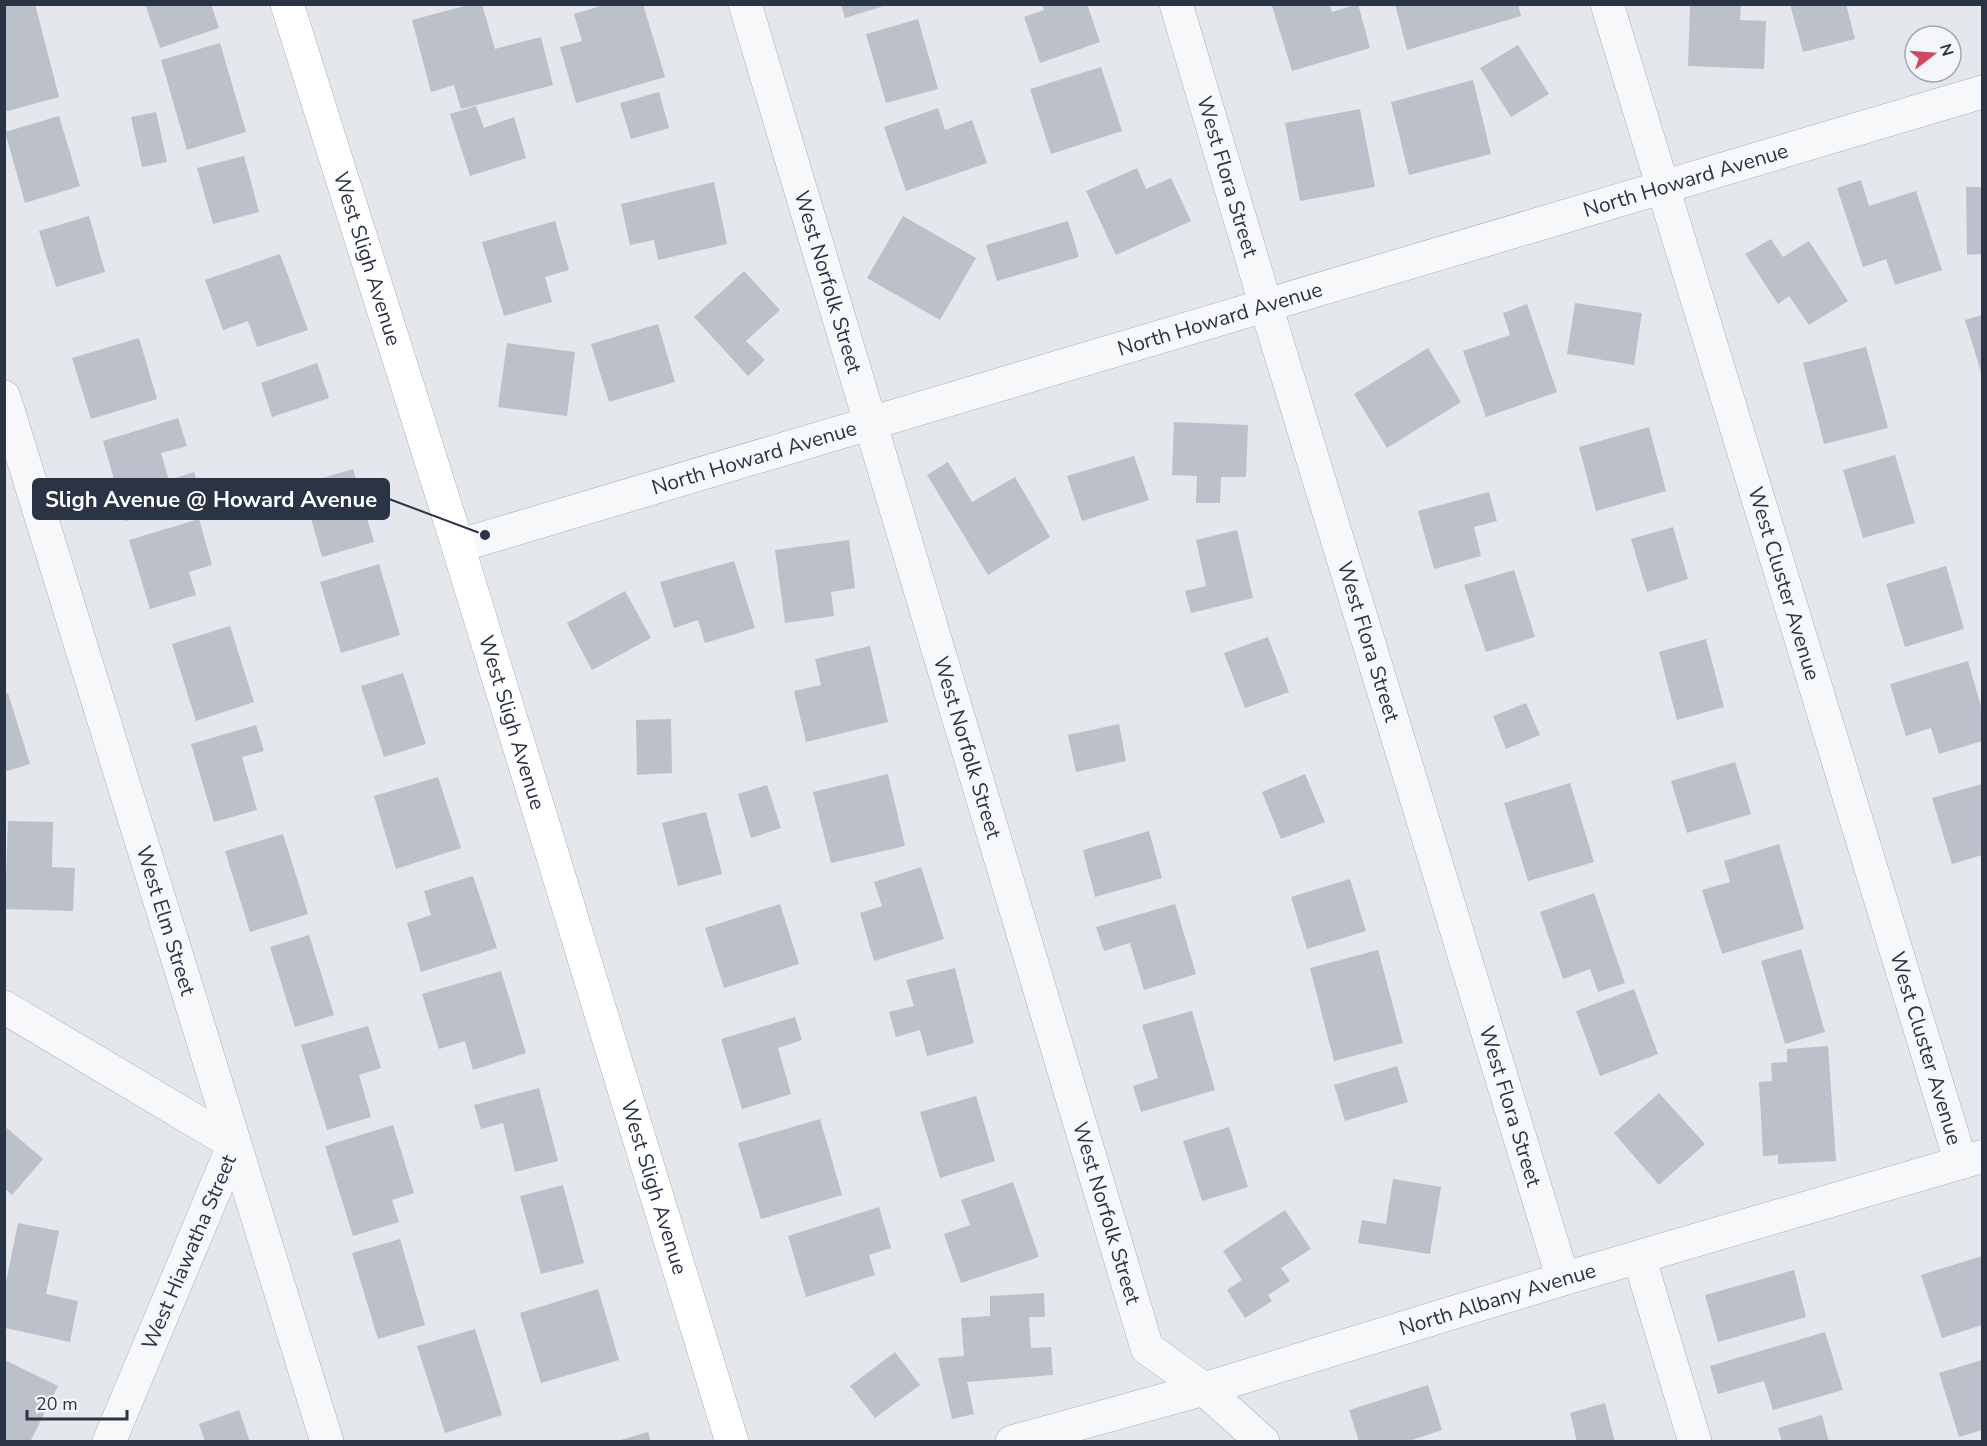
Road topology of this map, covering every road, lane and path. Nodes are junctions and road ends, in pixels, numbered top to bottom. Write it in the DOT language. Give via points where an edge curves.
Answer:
graph roads {
  1 [pos="287,4"];
  2 [pos="745,4"];
  3 [pos="1176,4"];
  4 [pos="1607,4"];
  5 [pos="1983,92"];
  6 [pos="1663,188"];
  7 [pos="1266,306"];
  8 [pos="4,397"];
  9 [pos="872,423"];
  10 [pos="458,546"];
  11 [pos="4,1007"];
  12 [pos="234,1144"];
  13 [pos="1972,1159"];
  14 [pos="1639,1257"];
  15 [pos="1563,1279"];
  16 [pos="1204,1389"];
  17 [pos="109,1442"];
  18 [pos="327,1442"];
  19 [pos="732,1442"];
  20 [pos="1012,1442"];
  21 [pos="1263,1442"];
  22 [pos="1695,1442"];
  1 -- 10 [label="main road, West Sligh Avenue"];
  2 -- 9 [label="street, West Norfolk Street"];
  3 -- 7 [label="street, West Flora Street"];
  4 -- 6 [label="street, West Cluster Avenue"];
  5 -- 6 [label="street, North Howard Avenue"];
  6 -- 7 [label="street, North Howard Avenue"];
  6 -- 13 [label="street, West Cluster Avenue"];
  7 -- 9 [label="street, North Howard Avenue"];
  7 -- 15 [label="street, West Flora Street"];
  8 -- 12 [label="street, West Elm Street"];
  9 -- 10 [label="street, North Howard Avenue"];
  9 -- 16 [label="street, West Norfolk Street" via="1147,1348"];
  10 -- 19 [label="main road, West Sligh Avenue"];
  11 -- 12 [label="street, West Hiawatha Street"];
  12 -- 17 [label="street, West Hiawatha Street"];
  12 -- 18 [label="street, West Elm Street"];
  13 -- 14 [label="street, North Albany Avenue"];
  14 -- 15 [label="street, North Albany Avenue"];
  14 -- 22 [label="street"];
  15 -- 16 [label="street, North Albany Avenue"];
  16 -- 20 [label="street, North Albany Avenue"];
  16 -- 21 [label="street, West Norfolk Street"];
}
